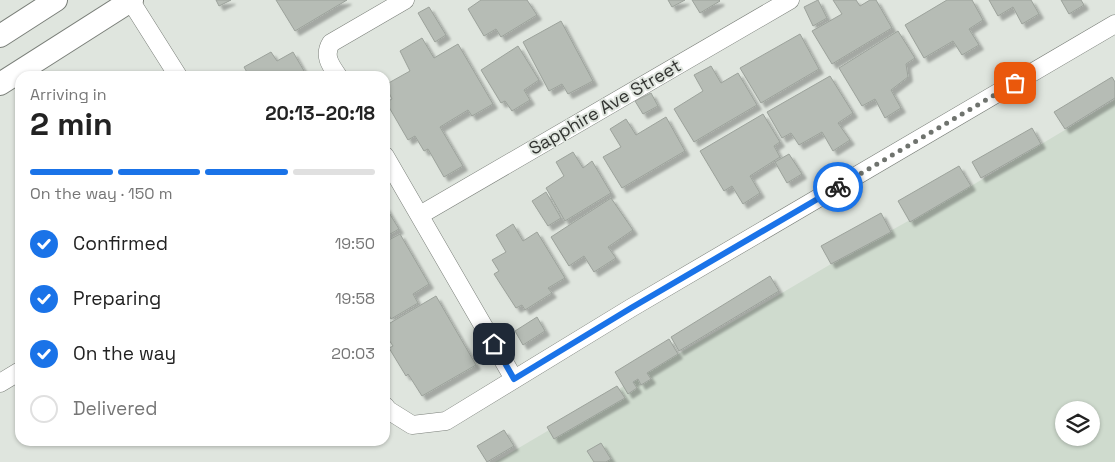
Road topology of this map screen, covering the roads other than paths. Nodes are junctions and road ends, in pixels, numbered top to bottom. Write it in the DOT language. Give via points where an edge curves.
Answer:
graph roads {
  1 [pos="56,0"];
  2 [pos="131,0"];
  3 [pos="405,0"];
  4 [pos="790,0"];
  5 [pos="1115,24"];
  6 [pos="0,36"];
  7 [pos="20,71"];
  8 [pos="175,71"];
  9 [pos="335,71"];
  10 [pos="15,74"];
  11 [pos="0,84"];
  12 [pos="390,164"];
  13 [pos="420,215"];
  14 [pos="15,374"];
  15 [pos="514,379"];
  16 [pos="0,384"];
  17 [pos="390,411"];
  1 -- 6 [label="main road"];
  2 -- 7 [label="main road"];
  2 -- 8 [label="street"];
  3 -- 9 [label="street" via="331,44 328,57"];
  4 -- 13 [label="street, Sapphire Ave Street"];
  5 -- 15 [label="street"];
  10 -- 11 [label="main road"];
  12 -- 13 [label="street"];
  13 -- 15 [label="street"];
  14 -- 16 [label="street"];
  15 -- 17 [label="street" via="446,421 412,425"];
}
